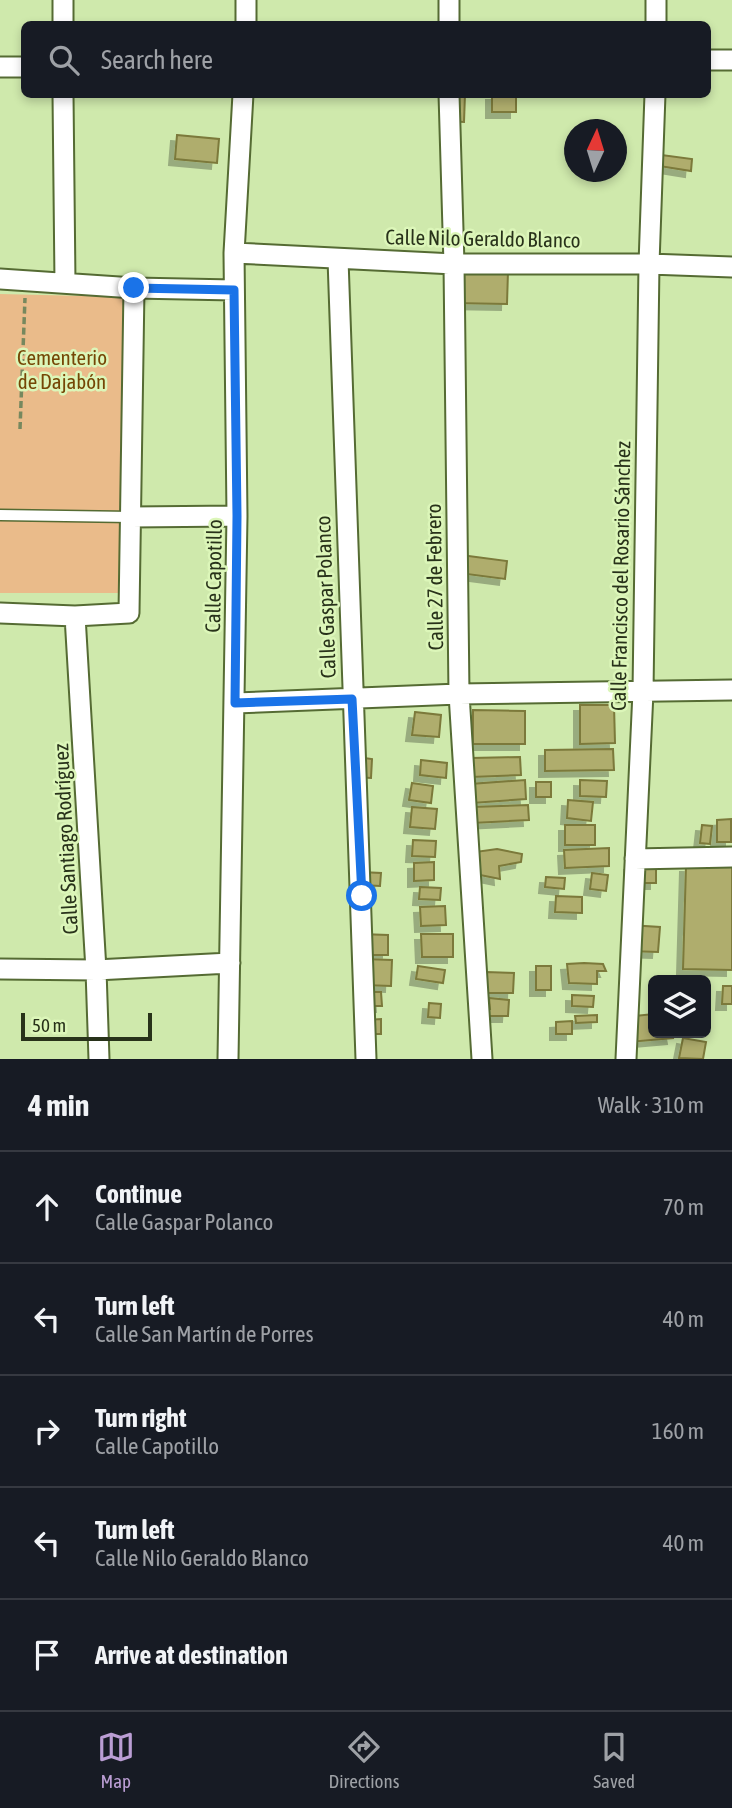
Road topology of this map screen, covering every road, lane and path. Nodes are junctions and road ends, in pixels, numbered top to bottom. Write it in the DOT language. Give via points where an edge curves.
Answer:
graph roads {
  1 [pos="63,0"];
  2 [pos="246,0"];
  3 [pos="449,0"];
  4 [pos="656,0"];
  5 [pos="63,21"];
  6 [pos="246,21"];
  7 [pos="449,21"];
  8 [pos="656,21"];
  9 [pos="711,60"];
  10 [pos="732,60"];
  11 [pos="0,67"];
  12 [pos="21,67"];
  13 [pos="63,98"];
  14 [pos="243,98"];
  15 [pos="449,98"];
  16 [pos="655,98"];
  17 [pos="234,253"];
  18 [pos="338,259"];
  19 [pos="454,264"];
  20 [pos="649,264"];
  21 [pos="732,267"];
  22 [pos="0,279"];
  23 [pos="26,281"];
  24 [pos="65,283"];
  25 [pos="134,288"];
  26 [pos="0,289"];
  27 [pos="234,290"];
  28 [pos="20,429"];
  29 [pos="0,514"];
  30 [pos="237,516"];
  31 [pos="131,517"];
  32 [pos="0,613"];
  33 [pos="75,617"];
  34 [pos="732,690"];
  35 [pos="643,692"];
  36 [pos="459,694"];
  37 [pos="352,699"];
  38 [pos="235,703"];
  39 [pos="732,857"];
  40 [pos="635,859"];
  41 [pos="230,963"];
  42 [pos="0,969"];
  43 [pos="96,970"];
  44 [pos="99,1059"];
  45 [pos="228,1059"];
  46 [pos="366,1059"];
  47 [pos="482,1059"];
  48 [pos="626,1059"];
  1 -- 5 [label="street"];
  2 -- 6 [label="street"];
  3 -- 7 [label="street"];
  4 -- 8 [label="street"];
  9 -- 10 [label="street"];
  11 -- 12 [label="street"];
  13 -- 24 [label="street"];
  14 -- 17 [label="street, Calle Capotillo"];
  15 -- 19 [label="street, Calle 27 de Febrero"];
  16 -- 20 [label="street, Calle Francisco del Rosario Sánchez"];
  17 -- 18 [label="street, Calle Nilo Geraldo Blanco"];
  17 -- 27 [label="street, Calle Capotillo"];
  18 -- 19 [label="street, Calle Nilo Geraldo Blanco"];
  18 -- 37 [label="street, Calle Gaspar Polanco"];
  19 -- 20 [label="street, Calle Nilo Geraldo Blanco"];
  19 -- 36 [label="street, Calle 27 de Febrero"];
  20 -- 21 [label="street, Calle Nilo Geraldo Blanco"];
  20 -- 35 [label="street, Calle Francisco del Rosario Sánchez"];
  22 -- 23 [label="street"];
  23 -- 24 [label="street"];
  23 -- 26 [label="street"];
  23 -- 28 [label="path"];
  24 -- 25 [label="street"];
  25 -- 27 [label="street"];
  25 -- 31 [label="street"];
  27 -- 30 [label="street, Calle Capotillo"];
  29 -- 31 [label="lane"];
  30 -- 31 [label="street"];
  30 -- 38 [label="street, Calle Capotillo"];
  31 -- 33 [label="street" via="129,613"];
  32 -- 33 [label="street"];
  33 -- 43 [label="street, Calle Santiago Rodríguez"];
  34 -- 35 [label="street"];
  35 -- 36 [label="street"];
  35 -- 40 [label="street, Calle Francisco del Rosario Sánchez"];
  36 -- 37 [label="street"];
  36 -- 47 [label="street, Calle 27 de Febrero"];
  37 -- 38 [label="street"];
  37 -- 46 [label="street, Calle Gaspar Polanco"];
  38 -- 41 [label="street, Calle Capotillo"];
  39 -- 40 [label="street"];
  40 -- 48 [label="street, Calle Francisco del Rosario Sánchez"];
  41 -- 43 [label="street"];
  41 -- 45 [label="street, Calle Capotillo"];
  42 -- 43 [label="street"];
  43 -- 44 [label="street, Calle Santiago Rodríguez"];
}
